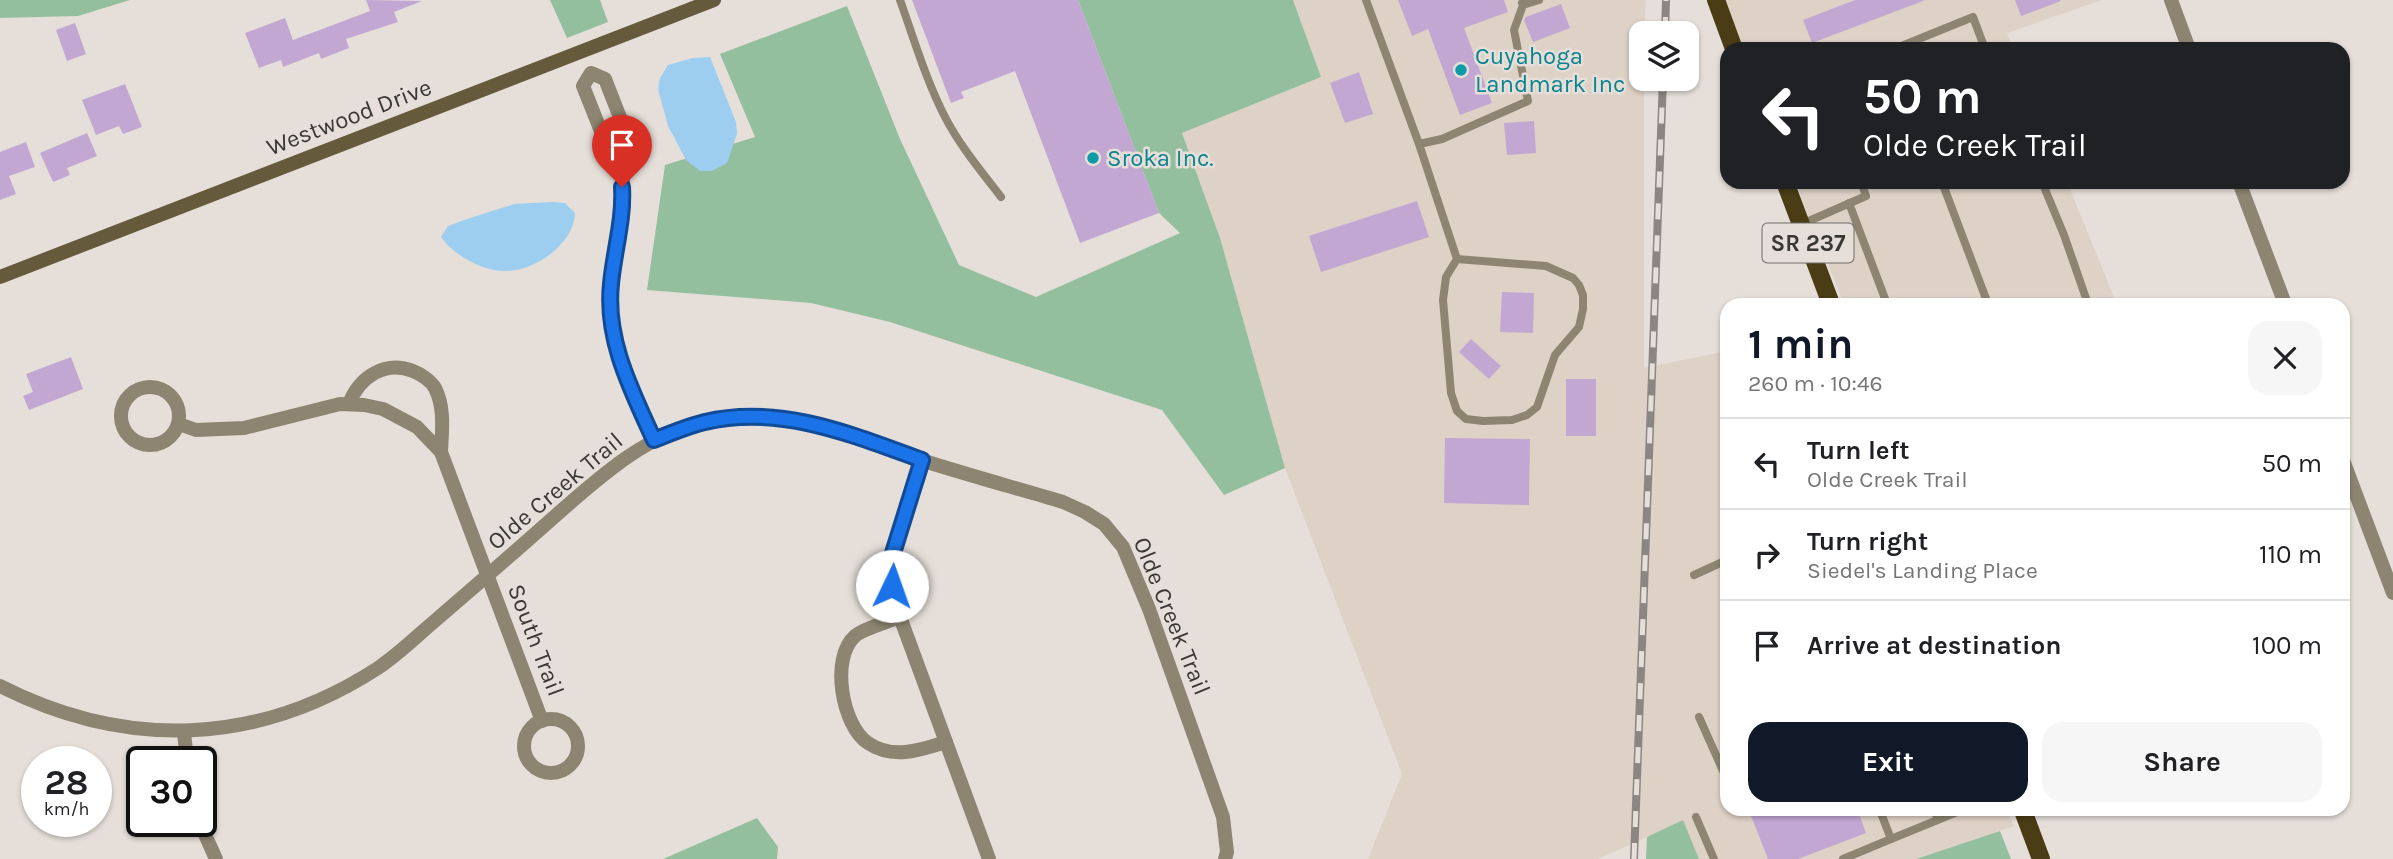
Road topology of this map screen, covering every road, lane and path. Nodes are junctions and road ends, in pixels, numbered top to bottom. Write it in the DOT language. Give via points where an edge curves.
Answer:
graph roads {
  1 [pos="713,0"];
  2 [pos="900,0"];
  3 [pos="1366,0"];
  4 [pos="1539,0"];
  5 [pos="1716,0"];
  6 [pos="2171,0"];
  7 [pos="1522,3"];
  8 [pos="1731,42"];
  9 [pos="1911,42"];
  10 [pos="1982,42"];
  11 [pos="2186,42"];
  12 [pos="582,51"];
  13 [pos="591,73"];
  14 [pos="1419,144"];
  15 [pos="622,158"];
  16 [pos="1788,189"];
  17 [pos="1864,189"];
  18 [pos="1944,189"];
  19 [pos="2045,189"];
  20 [pos="2242,189"];
  21 [pos="1001,197"];
  22 [pos="1849,203"];
  23 [pos="1801,224"];
  24 [pos="1457,259"];
  25 [pos="0,277"];
  26 [pos="1829,298"];
  27 [pos="1885,298"];
  28 [pos="1987,298"];
  29 [pos="2086,298"];
  30 [pos="2283,298"];
  31 [pos="349,404"];
  32 [pos="178,424"];
  33 [pos="654,440"];
  34 [pos="441,452"];
  35 [pos="922,460"];
  36 [pos="2350,479"];
  37 [pos="1720,563"];
  38 [pos="1694,575"];
  39 [pos="487,576"];
  40 [pos="2393,593"];
  41 [pos="900,617"];
  42 [pos="0,686"];
  43 [pos="1699,717"];
  44 [pos="542,721"];
  45 [pos="184,732"];
  46 [pos="946,742"];
  47 [pos="185,746"];
  48 [pos="1720,765"];
  49 [pos="1882,816"];
  50 [pos="1937,816"];
  51 [pos="1946,816"];
  52 [pos="2025,816"];
  53 [pos="1696,817"];
  54 [pos="1938,819"];
  55 [pos="206,837"];
  56 [pos="1891,839"];
  57 [pos="216,859"];
  58 [pos="989,859"];
  59 [pos="1226,859"];
  60 [pos="1714,859"];
  61 [pos="1843,859"];
  62 [pos="2041,859"];
  1 -- 12 [label="street, Westwood Drive"];
  2 -- 21 [label="lane" via="946,118"];
  3 -- 14 [label="lane"];
  4 -- 7 [label="lane"];
  5 -- 8 [label="main road"];
  6 -- 11 [label="street"];
  7 -- 14 [label="lane" via="1514,30 1528,101"];
  9 -- 10 [label="lane" via="1973,17"];
  12 -- 13 [label="street"];
  12 -- 25 [label="street, Westwood Drive"];
  13 -- 15 [label="street" via="583,86 610,154"];
  13 -- 15 [label="street" via="605,79 632,148"];
  14 -- 24 [label="lane"];
  15 -- 33 [label="street" via="624,208 610,312 616,348"];
  16 -- 23 [label="main road, SR 237"];
  17 -- 22 [label="lane" via="1866,196"];
  18 -- 28 [label="lane"];
  19 -- 29 [label="lane"];
  20 -- 30 [label="street"];
  22 -- 23 [label="lane"];
  22 -- 27 [label="lane"];
  23 -- 26 [label="main road, SR 237"];
  24 -- 24 [label="lane" via="1446,277 1443,299 1451,393 1457,411 1466,419 1483,421 1527,415 1537,407 1555,355 1579,327 1583,309 1579,285 1546,265"];
  31 -- 32 [label="street" via="244,428 196,430"];
  31 -- 34 [label="street" via="383,409 417,427"];
  31 -- 34 [label="street" via="364,379 375,371 403,367 418,373 433,385 442,407"];
  32 -- 32 [label="street" via="177,404 164,390 145,387 123,405 122,424 141,444 159,444"];
  33 -- 35 [label="street, Olde Creek Trail" via="706,422 742,416 779,417 845,432"];
  33 -- 39 [label="street, Olde Creek Trail" via="569,504"];
  34 -- 39 [label="street, South Trail"];
  35 -- 41 [label="street" via="893,553 892,586"];
  35 -- 59 [label="street, Olde Creek Trail" via="1063,502 1104,524 1119,541 1149,609 1223,817"];
  36 -- 40 [label="street"];
  37 -- 38 [label="lane"];
  39 -- 44 [label="street, South Trail"];
  39 -- 45 [label="street, Olde Creek Trail" via="391,658 334,692 285,713"];
  41 -- 46 [label="street"];
  41 -- 46 [label="street" via="856,634 846,648 841,664 846,707 859,734 880,749 917,752"];
  42 -- 45 [label="street, Olde Creek Trail" via="97,723"];
  43 -- 48 [label="lane"];
  45 -- 47 [label="street"];
  46 -- 58 [label="street"];
  49 -- 56 [label="lane"];
  50 -- 54 [label="lane"];
  51 -- 54 [label="lane"];
  52 -- 62 [label="main road"];
  53 -- 60 [label="lane"];
  54 -- 56 [label="lane"];
  55 -- 57 [label="street"];
  56 -- 61 [label="lane"];
}
